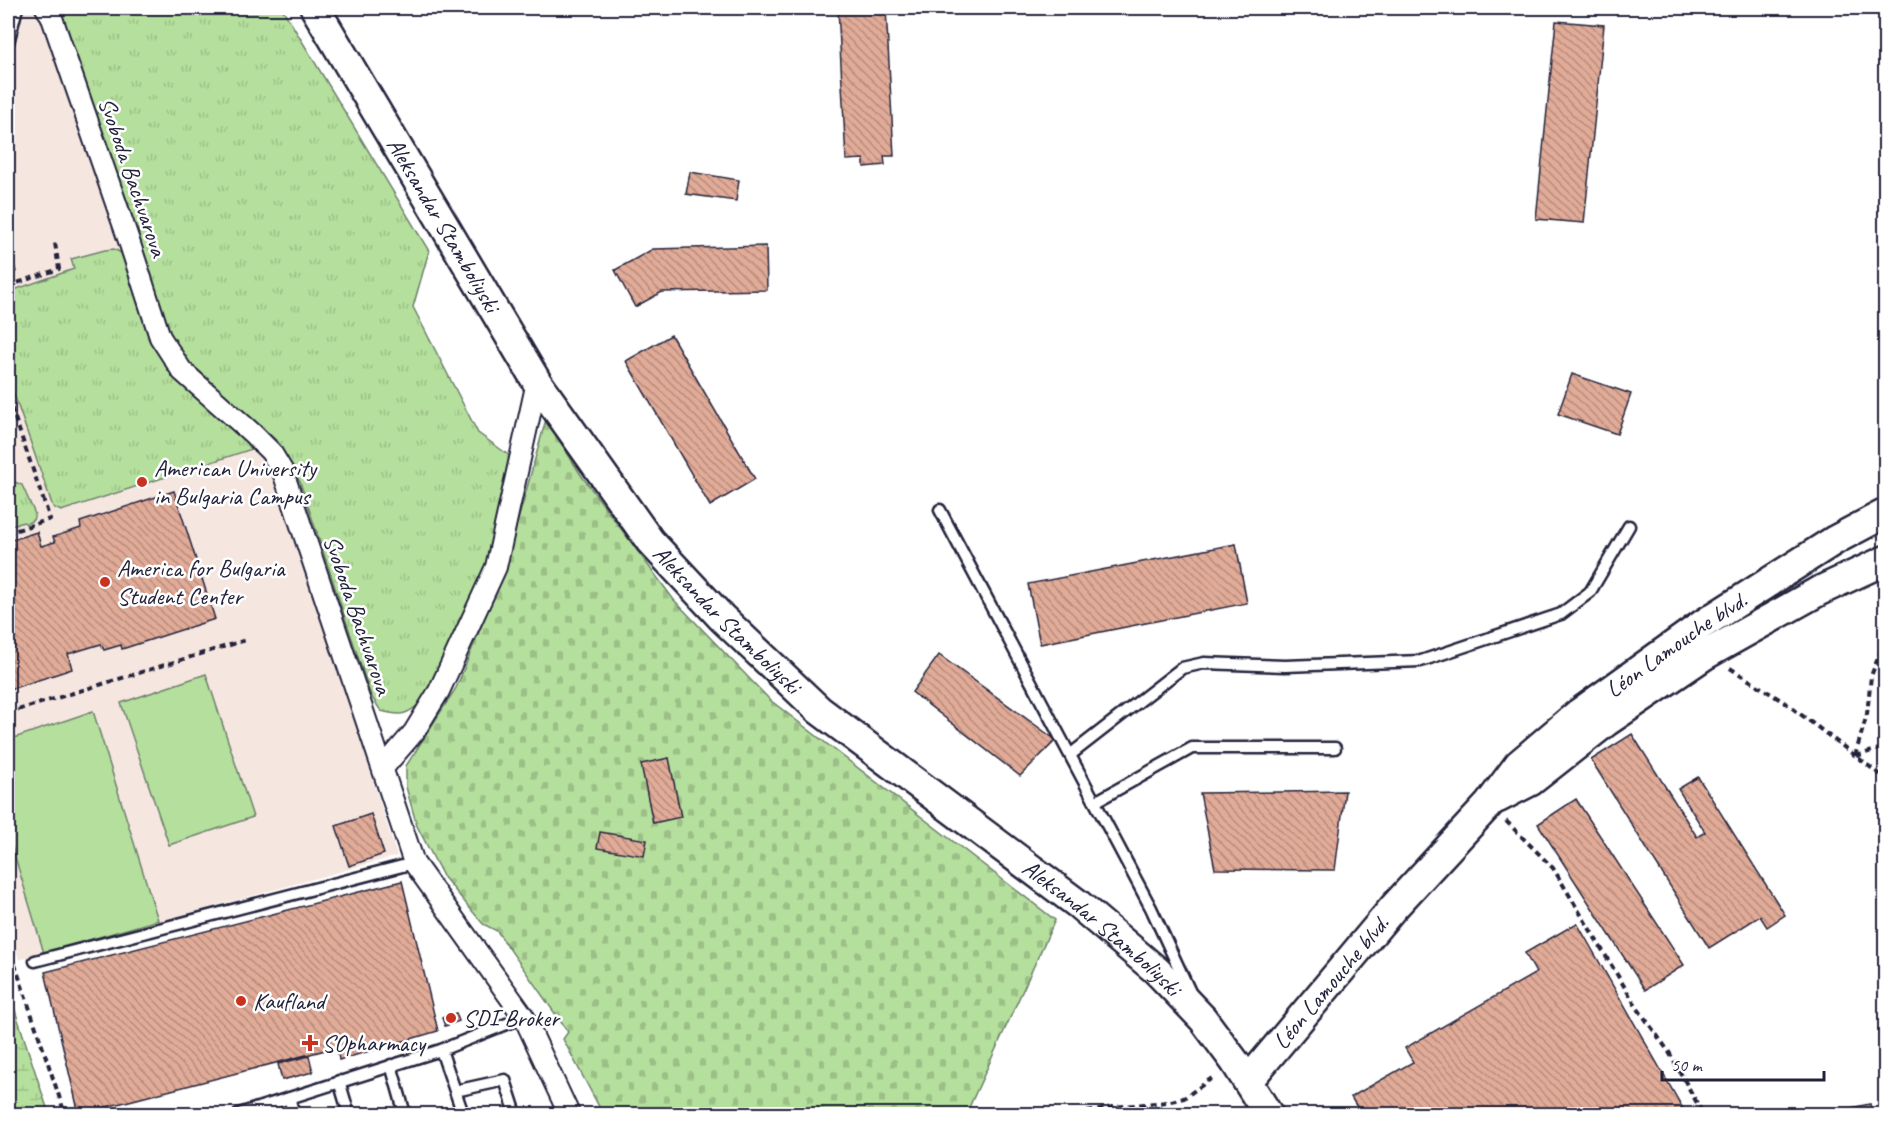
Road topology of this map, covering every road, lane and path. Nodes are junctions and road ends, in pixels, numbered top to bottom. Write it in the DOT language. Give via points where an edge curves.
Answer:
graph roads {
  1 [pos="17,8"];
  2 [pos="46,8"];
  3 [pos="315,8"];
  4 [pos="8,43"];
  5 [pos="55,243"];
  6 [pos="8,286"];
  7 [pos="537,382"];
  8 [pos="8,398"];
  9 [pos="940,510"];
  10 [pos="1886,513"];
  11 [pos="1629,526"];
  12 [pos="8,532"];
  13 [pos="1886,560"];
  14 [pos="246,640"];
  15 [pos="1886,648"];
  16 [pos="1705,655"];
  17 [pos="8,713"];
  18 [pos="1335,748"];
  19 [pos="1886,752"];
  20 [pos="1070,755"];
  21 [pos="1855,756"];
  22 [pos="383,768"];
  23 [pos="1886,778"];
  24 [pos="1095,802"];
  25 [pos="1489,804"];
  26 [pos="414,863"];
  27 [pos="8,944"];
  28 [pos="35,961"];
  29 [pos="524,1017"];
  30 [pos="1203,1019"];
  31 [pos="441,1050"];
  32 [pos="391,1065"];
  33 [pos="1241,1072"];
  34 [pos="339,1081"];
  35 [pos="455,1091"];
  36 [pos="289,1098"];
  37 [pos="66,1114"];
  38 [pos="239,1114"];
  39 [pos="294,1114"];
  40 [pos="349,1114"];
  41 [pos="405,1114"];
  42 [pos="463,1114"];
  43 [pos="516,1114"];
  44 [pos="569,1114"];
  45 [pos="1077,1114"];
  46 [pos="1268,1114"];
  47 [pos="1703,1114"];
  1 -- 4 [label="lane"];
  2 -- 22 [label="street, Svoboda Bachvarova" via="160,337 182,371 271,452 283,472"];
  3 -- 7 [label="street, Aleksandar Stamboliyski"];
  5 -- 6 [label="path" via="59,268"];
  7 -- 22 [label="street" via="496,567 439,691 414,732"];
  7 -- 30 [label="street, Aleksandar Stamboliyski" via="650,541 722,618 819,710 1078,904 1157,971"];
  8 -- 12 [label="path" via="50,519"];
  9 -- 20 [label="lane"];
  10 -- 25 [label="street, Léon Lamouche blvd." via="1780,574 1626,678 1519,764"];
  11 -- 20 [label="lane" via="1590,592 1561,614 1421,661 1285,666 1204,663 1182,668"];
  13 -- 16 [label="street, Léon Lamouche blvd." via="1819,591"];
  14 -- 17 [label="path"];
  15 -- 21 [label="path" via="1870,676 1867,714"];
  16 -- 21 [label="path" via="1787,704"];
  16 -- 25 [label="street, Léon Lamouche blvd." via="1606,722 1531,780"];
  18 -- 24 [label="lane" via="1192,748"];
  19 -- 21 [label="path" via="1879,749"];
  20 -- 24 [label="lane"];
  21 -- 23 [label="path"];
  22 -- 26 [label="street, Svoboda Bachvarova"];
  24 -- 30 [label="lane"];
  25 -- 33 [label="street, Léon Lamouche blvd."];
  25 -- 47 [label="path" via="1553,868 1636,1006 1669,1052"];
  26 -- 28 [label="lane"];
  26 -- 29 [label="street, Svoboda Bachvarova"];
  27 -- 37 [label="path"];
  29 -- 31 [label="lane"];
  29 -- 44 [label="street, Svoboda Bachvarova"];
  30 -- 33 [label="street, Aleksandar Stamboliyski"];
  31 -- 32 [label="lane"];
  31 -- 35 [label="lane"];
  32 -- 34 [label="lane"];
  32 -- 41 [label="lane"];
  33 -- 45 [label="path" via="1184,1098"];
  33 -- 46 [label="street, Aleksandar Stamboliyski"];
  34 -- 36 [label="lane"];
  34 -- 40 [label="lane"];
  35 -- 42 [label="lane"];
  35 -- 43 [label="lane" via="505,1080"];
  36 -- 38 [label="lane"];
  36 -- 39 [label="lane"];
}
